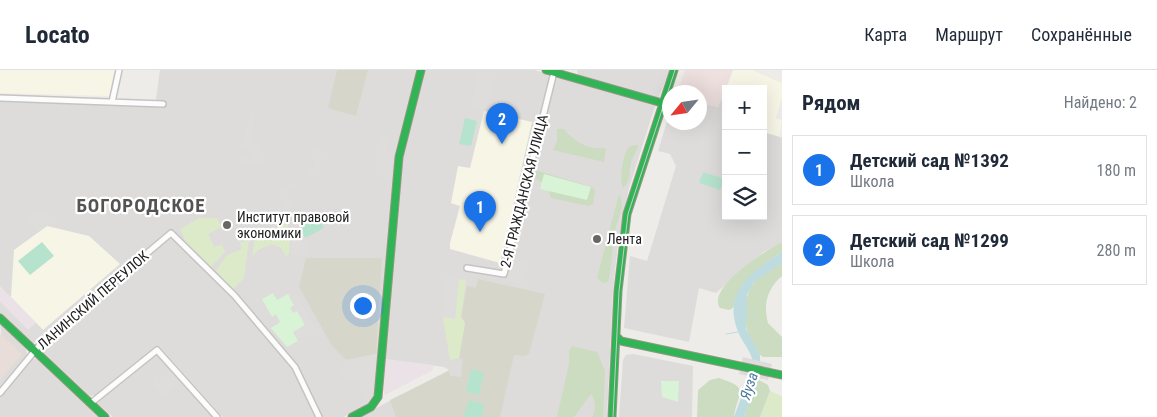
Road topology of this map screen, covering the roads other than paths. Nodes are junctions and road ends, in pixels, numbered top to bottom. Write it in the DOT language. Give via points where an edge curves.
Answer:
graph roads {
  1 [pos="119,70"];
  2 [pos="421,70"];
  3 [pos="674,70"];
  4 [pos="550,71"];
  5 [pos="570,73"];
  6 [pos="669,85"];
  7 [pos="0,98"];
  8 [pos="112,102"];
  9 [pos="662,103"];
  10 [pos="163,104"];
  11 [pos="467,268"];
  12 [pos="0,318"];
  13 [pos="616,336"];
  14 [pos="644,345"];
  15 [pos="35,351"];
  16 [pos="616,354"];
  17 [pos="782,374"];
  18 [pos="0,393"];
  19 [pos="91,403"];
  20 [pos="105,417"];
  21 [pos="217,417"];
  22 [pos="319,417"];
  23 [pos="352,417"];
  24 [pos="612,417"];
  1 -- 8 [label="street"];
  2 -- 23 [label="street" via="400,157 376,404"];
  3 -- 6 [label="street"];
  4 -- 5 [label="street"];
  4 -- 11 [label="street, 2-Я ГРАЖДАНСКАЯ УЛИЦА" via="504,274"];
  5 -- 9 [label="street"];
  7 -- 8 [label="street"];
  8 -- 10 [label="street"];
  9 -- 13 [label="street" via="627,214 620,262"];
  12 -- 15 [label="street"];
  13 -- 14 [label="street"];
  13 -- 16 [label="street"];
  14 -- 16 [label="street" via="621,347"];
  14 -- 17 [label="street"];
  15 -- 18 [label="street, ЛАНИНСКИЙ ПЕРЕУЛОК"];
  15 -- 19 [label="street"];
  15 -- 22 [label="street, ЛАНИНСКИЙ ПЕРЕУЛОК" via="171,233 234,295 295,367"];
  16 -- 24 [label="street"];
  19 -- 20 [label="street"];
  19 -- 21 [label="street" via="157,350"];
}
